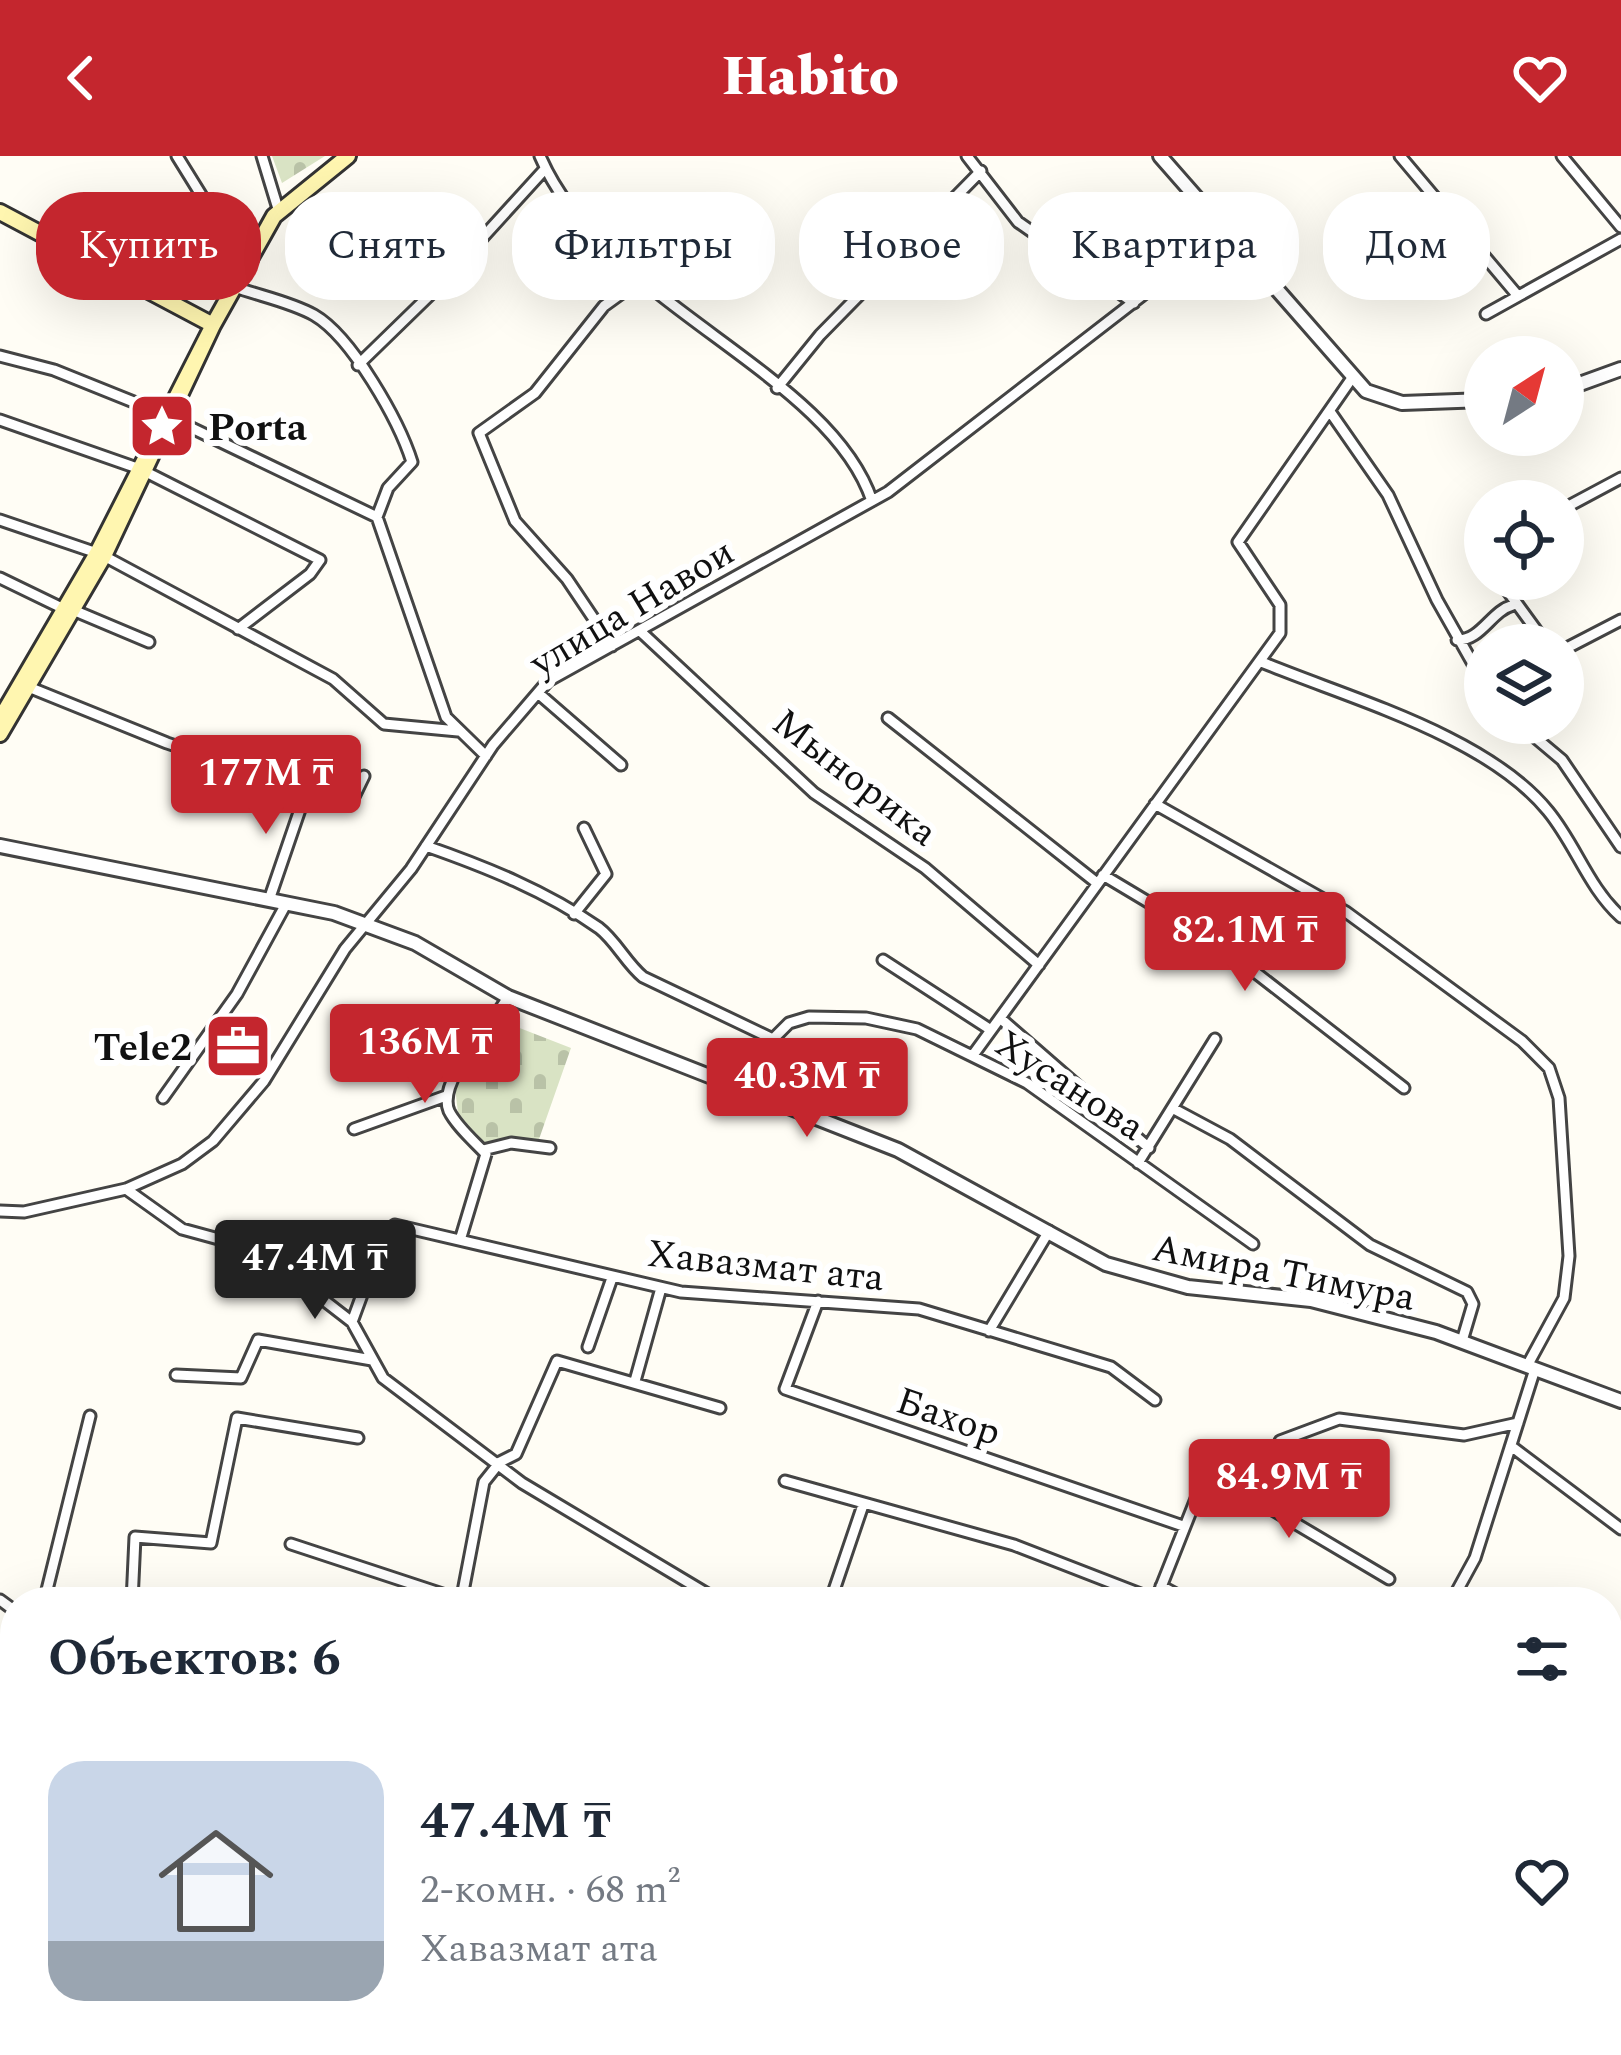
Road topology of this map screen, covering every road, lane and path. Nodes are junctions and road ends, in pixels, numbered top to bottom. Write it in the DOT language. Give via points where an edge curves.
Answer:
graph roads {
  1 [pos="177,156"];
  2 [pos="262,156"];
  3 [pos="348,156"];
  4 [pos="540,156"];
  5 [pos="967,156"];
  6 [pos="1160,156"];
  7 [pos="1400,156"];
  8 [pos="1562,156"];
  9 [pos="545,169"];
  10 [pos="981,171"];
  11 [pos="199,192"];
  12 [pos="562,192"];
  13 [pos="1189,192"];
  14 [pos="0,212"];
  15 [pos="279,212"];
  16 [pos="1621,227"];
  17 [pos="1621,239"];
  18 [pos="261,242"];
  19 [pos="261,296"];
  20 [pos="1517,296"];
  21 [pos="227,300"];
  22 [pos="612,300"];
  23 [pos="665,300"];
  24 [pos="1138,300"];
  25 [pos="1290,300"];
  26 [pos="1134,303"];
  27 [pos="1486,314"];
  28 [pos="213,325"];
  29 [pos="0,356"];
  30 [pos="358,364"];
  31 [pos="1621,369"];
  32 [pos="1352,378"];
  33 [pos="1584,382"];
  34 [pos="777,388"];
  35 [pos="1464,401"];
  36 [pos="1331,413"];
  37 [pos="169,417"];
  38 [pos="0,420"];
  39 [pos="143,471"];
  40 [pos="1621,478"];
  41 [pos="1584,498"];
  42 [pos="872,502"];
  43 [pos="377,517"];
  44 [pos="0,520"];
  45 [pos="100,554"];
  46 [pos="0,578"];
  47 [pos="1511,600"];
  48 [pos="1514,605"];
  49 [pos="69,610"];
  50 [pos="1617,622"];
  51 [pos="1530,624"];
  52 [pos="238,629"];
  53 [pos="640,631"];
  54 [pos="1621,635"];
  55 [pos="1584,639"];
  56 [pos="1457,640"];
  57 [pos="149,642"];
  58 [pos="612,646"];
  59 [pos="1464,651"];
  60 [pos="1264,663"];
  61 [pos="26,686"];
  62 [pos="538,693"];
  63 [pos="888,718"];
  64 [pos="0,719"];
  65 [pos="460,731"];
  66 [pos="0,734"];
  67 [pos="1543,744"];
  68 [pos="486,756"];
  69 [pos="621,765"];
  70 [pos="364,776"];
  71 [pos="307,789"];
  72 [pos="1155,804"];
  73 [pos="584,828"];
  74 [pos="0,846"];
  75 [pos="426,847"];
  76 [pos="1621,847"];
  77 [pos="1100,879"];
  78 [pos="269,900"];
  79 [pos="286,904"];
  80 [pos="574,914"];
  81 [pos="1621,916"];
  82 [pos="368,926"];
  83 [pos="883,960"];
  84 [pos="1039,965"];
  85 [pos="508,997"];
  86 [pos="1000,1018"];
  87 [pos="992,1030"];
  88 [pos="773,1039"];
  89 [pos="1215,1040"];
  90 [pos="973,1055"];
  91 [pos="1404,1088"];
  92 [pos="748,1090"];
  93 [pos="446,1096"];
  94 [pos="163,1098"];
  95 [pos="1174,1108"];
  96 [pos="354,1130"];
  97 [pos="550,1148"];
  98 [pos="1149,1148"];
  99 [pos="483,1150"];
  100 [pos="1138,1163"];
  101 [pos="126,1189"];
  102 [pos="0,1211"];
  103 [pos="1049,1232"];
  104 [pos="460,1237"];
  105 [pos="1253,1244"];
  106 [pos="612,1278"];
  107 [pos="661,1288"];
  108 [pos="818,1300"];
  109 [pos="352,1322"];
  110 [pos="989,1331"];
  111 [pos="1462,1341"];
  112 [pos="588,1347"];
  113 [pos="372,1360"];
  114 [pos="1531,1367"];
  115 [pos="176,1375"];
  116 [pos="634,1381"];
  117 [pos="1155,1400"];
  118 [pos="1621,1401"];
  119 [pos="720,1408"];
  120 [pos="90,1416"];
  121 [pos="1518,1423"];
  122 [pos="358,1438"];
  123 [pos="1280,1441"];
  124 [pos="1511,1446"];
  125 [pos="1205,1453"];
  126 [pos="500,1462"];
  127 [pos="1207,1471"];
  128 [pos="785,1480"];
  129 [pos="863,1505"];
  130 [pos="1183,1526"];
  131 [pos="1621,1529"];
  132 [pos="291,1544"];
  133 [pos="1389,1580"];
  134 [pos="1161,1586"];
  135 [pos="48,1587"];
  136 [pos="133,1587"];
  137 [pos="419,1587"];
  138 [pos="464,1587"];
  139 [pos="696,1587"];
  140 [pos="835,1587"];
  141 [pos="1120,1587"];
  142 [pos="1459,1587"];
  1 -- 11 [label="street"];
  2 -- 15 [label="street"];
  3 -- 15 [label="main road"];
  4 -- 9 [label="street"];
  5 -- 10 [label="street"];
  6 -- 13 [label="street"];
  7 -- 20 [label="street"];
  8 -- 16 [label="street"];
  9 -- 12 [label="street"];
  9 -- 30 [label="street"];
  10 -- 26 [label="street" via="1018,222"];
  10 -- 34 [label="street"];
  14 -- 28 [label="main road"];
  15 -- 18 [label="main road"];
  17 -- 20 [label="street"];
  19 -- 30 [label="street" via="333,328"];
  20 -- 27 [label="street"];
  21 -- 28 [label="main road"];
  22 -- 58 [label="street" via="535,393 479,433 515,521"];
  23 -- 34 [label="street"];
  24 -- 26 [label="street, улица Навои"];
  25 -- 32 [label="street"];
  26 -- 42 [label="street, улица Навои"];
  28 -- 37 [label="main road"];
  29 -- 37 [label="street"];
  30 -- 43 [label="street" via="401,429 412,462 388,488"];
  31 -- 33 [label="street"];
  32 -- 35 [label="street" via="1402,403"];
  32 -- 36 [label="street"];
  34 -- 42 [label="street" via="861,470"];
  36 -- 56 [label="street" via="1388,495"];
  36 -- 60 [label="street" via="1238,542 1284,618"];
  37 -- 39 [label="main road"];
  37 -- 43 [label="street"];
  38 -- 39 [label="street"];
  39 -- 45 [label="main road"];
  39 -- 52 [label="street" via="320,560"];
  40 -- 41 [label="street"];
  42 -- 53 [label="street, улица Навои"];
  43 -- 65 [label="street" via="446,716"];
  44 -- 45 [label="street"];
  45 -- 49 [label="main road"];
  45 -- 52 [label="street"];
  46 -- 49 [label="street"];
  47 -- 48 [label="street"];
  48 -- 51 [label="street"];
  48 -- 56 [label="street"];
  49 -- 57 [label="street"];
  49 -- 61 [label="main road"];
  49 -- 64 [label="main road"];
  50 -- 54 [label="street"];
  50 -- 55 [label="street"];
  52 -- 65 [label="street" via="333,680 384,724"];
  53 -- 58 [label="street, улица Навои"];
  53 -- 84 [label="street, Мынорика" via="814,793 925,868"];
  56 -- 59 [label="street"];
  58 -- 62 [label="street, улица Навои"];
  60 -- 72 [label="street"];
  60 -- 81 [label="street" via="1471,749 1547,809"];
  61 -- 66 [label="main road"];
  61 -- 71 [label="street"];
  62 -- 68 [label="street, улица Навои"];
  62 -- 69 [label="street"];
  63 -- 77 [label="street"];
  65 -- 68 [label="street"];
  67 -- 76 [label="street"];
  68 -- 75 [label="street, улица Навои"];
  70 -- 71 [label="street" via="350,805"];
  71 -- 78 [label="street"];
  72 -- 77 [label="street"];
  72 -- 114 [label="street" via="1346,912 1549,1068 1559,1098 1569,1256 1564,1298"];
  73 -- 80 [label="street" via="606,874"];
  74 -- 78 [label="street, Амира Тимура"];
  75 -- 80 [label="street" via="501,873"];
  75 -- 82 [label="street, улица Навои"];
  77 -- 84 [label="street"];
  77 -- 91 [label="street" via="1220,945"];
  78 -- 79 [label="street, Амира Тимура"];
  79 -- 82 [label="street, Амира Тимура"];
  79 -- 94 [label="street" via="237,994"];
  80 -- 88 [label="street" via="603,931 643,977"];
  82 -- 85 [label="street, Амира Тимура" via="415,943"];
  82 -- 101 [label="street, улица Навои" via="345,949 246,1106 182,1164"];
  83 -- 87 [label="street"];
  84 -- 86 [label="street"];
  85 -- 92 [label="street, Амира Тимура"];
  85 -- 93 [label="street" via="453,1073"];
  86 -- 87 [label="street"];
  86 -- 98 [label="street"];
  87 -- 90 [label="street"];
  88 -- 90 [label="street, Хусанова" via="809,1017 866,1018 917,1029"];
  88 -- 92 [label="street"];
  89 -- 95 [label="street"];
  90 -- 100 [label="street, Хусанова"];
  92 -- 103 [label="street, Амира Тимура" via="898,1150"];
  93 -- 96 [label="street"];
  93 -- 99 [label="street" via="449,1111"];
  95 -- 98 [label="street"];
  95 -- 111 [label="street" via="1248,1151 1370,1245 1467,1292 1472,1304"];
  97 -- 99 [label="street"];
  98 -- 100 [label="street"];
  99 -- 104 [label="street"];
  100 -- 105 [label="street, Хусанова"];
  101 -- 102 [label="street, улица Навои"];
  101 -- 109 [label="street" via="182,1229 259,1250"];
  103 -- 110 [label="street"];
  103 -- 111 [label="street, Амира Тимура" via="1106,1264 1188,1287 1311,1300"];
  104 -- 106 [label="street, Хавазмат ата"];
  104 -- 109 [label="street, Хавазмат ата" via="395,1226 385,1232"];
  106 -- 107 [label="street, Хавазмат ата"];
  106 -- 112 [label="street"];
  107 -- 108 [label="street, Хавазмат ата"];
  107 -- 116 [label="street"];
  108 -- 110 [label="street, Хавазмат ата" via="919,1309"];
  108 -- 130 [label="street, Бахор" via="785,1389"];
  109 -- 113 [label="street"];
  110 -- 117 [label="street, Хавазмат ата" via="1111,1367"];
  111 -- 114 [label="street, Амира Тимура"];
  113 -- 115 [label="street" via="258,1340 242,1378"];
  113 -- 126 [label="street" via="383,1378"];
  114 -- 118 [label="street, Амира Тимура"];
  114 -- 121 [label="street"];
  116 -- 119 [label="street"];
  116 -- 126 [label="street" via="557,1361 516,1454"];
  120 -- 135 [label="street"];
  121 -- 123 [label="street" via="1463,1436 1339,1419"];
  121 -- 124 [label="street"];
  122 -- 136 [label="street" via="237,1418 211,1543 136,1537"];
  124 -- 131 [label="street"];
  124 -- 142 [label="street"];
  125 -- 127 [label="street"];
  126 -- 138 [label="street" via="484,1481"];
  126 -- 139 [label="street"];
  127 -- 130 [label="street"];
  127 -- 133 [label="street"];
  128 -- 129 [label="street"];
  129 -- 140 [label="street"];
  129 -- 141 [label="street" via="1014,1545"];
  130 -- 134 [label="street"];
  132 -- 137 [label="street"];
}
